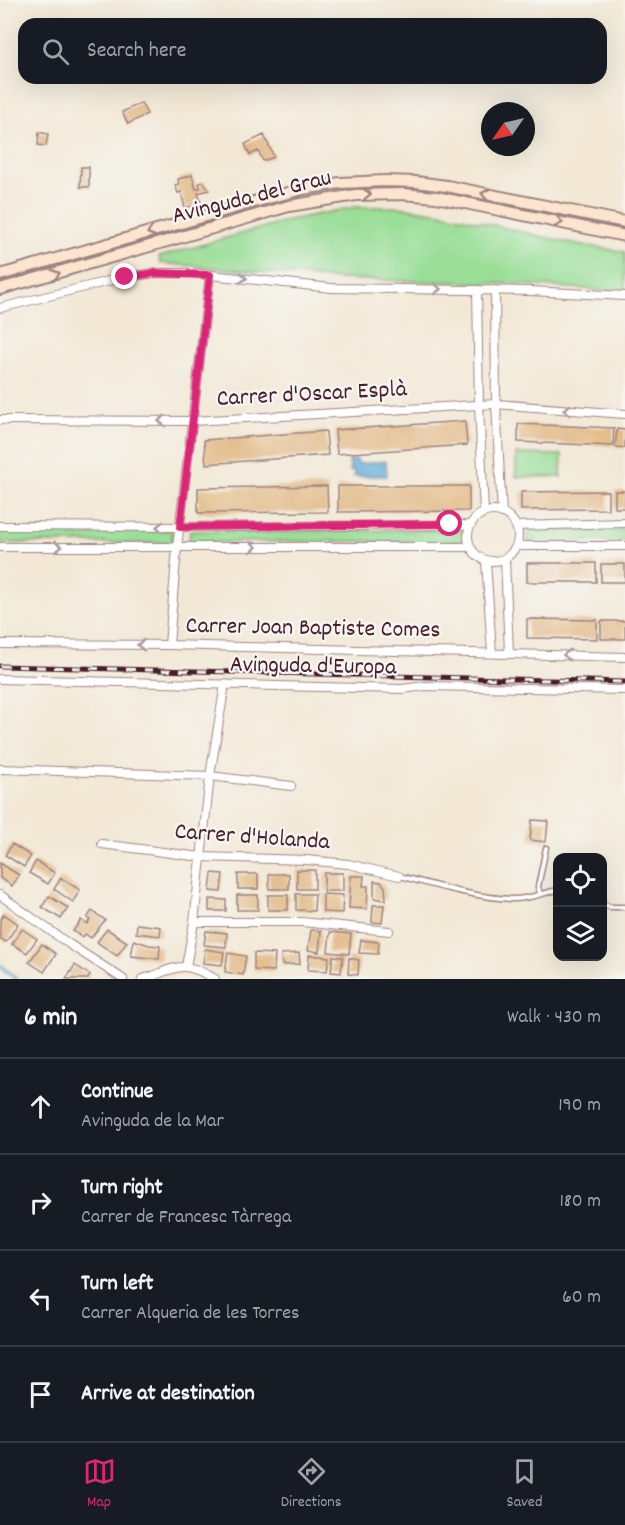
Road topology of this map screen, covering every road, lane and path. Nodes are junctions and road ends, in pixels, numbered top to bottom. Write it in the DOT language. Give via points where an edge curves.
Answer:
graph roads {
  1 [pos="625,222"];
  2 [pos="625,236"];
  3 [pos="0,275"];
  4 [pos="210,275"];
  5 [pos="0,289"];
  6 [pos="477,290"];
  7 [pos="495,290"];
  8 [pos="625,296"];
  9 [pos="0,308"];
  10 [pos="496,404"];
  11 [pos="479,405"];
  12 [pos="625,414"];
  13 [pos="0,420"];
  14 [pos="192,421"];
  15 [pos="483,513"];
  16 [pos="502,513"];
  17 [pos="625,524"];
  18 [pos="471,525"];
  19 [pos="0,526"];
  20 [pos="516,526"];
  21 [pos="180,527"];
  22 [pos="517,546"];
  23 [pos="625,546"];
  24 [pos="0,547"];
  25 [pos="470,547"];
  26 [pos="177,548"];
  27 [pos="505,559"];
  28 [pos="486,561"];
  29 [pos="0,644"];
  30 [pos="169,645"];
  31 [pos="492,653"];
  32 [pos="509,653"];
  33 [pos="625,657"];
  34 [pos="0,679"];
  35 [pos="225,684"];
  36 [pos="625,690"];
  37 [pos="0,769"];
  38 [pos="210,776"];
  39 [pos="291,786"];
  40 [pos="102,844"];
  41 [pos="546,848"];
  42 [pos="201,857"];
  43 [pos="399,876"];
  44 [pos="553,892"];
  45 [pos="540,893"];
  46 [pos="0,895"];
  47 [pos="607,905"];
  48 [pos="625,908"];
  49 [pos="194,922"];
  50 [pos="389,931"];
  51 [pos="186,967"];
  52 [pos="153,978"];
  53 [pos="123,979"];
  54 [pos="142,979"];
  55 [pos="215,979"];
  1 -- 3 [label="main road, Avinguda del Grau, one-way" via="447,186 363,181 303,189"];
  5 -- 2 [label="main road, Avinguda del Grau, one-way" via="288,206 356,195 436,197"];
  4 -- 6 [label="street, one-way" via="332,288"];
  4 -- 9 [label="street" via="141,274"];
  4 -- 14 [label="street"];
  6 -- 7 [label="street"];
  6 -- 11 [label="street"];
  7 -- 8 [label="street"];
  7 -- 10 [label="street"];
  10 -- 11 [label="street, Carrer d'Oscar Esplà"];
  12 -- 10 [label="street, Carrer d'Oscar Esplà, one-way"];
  10 -- 16 [label="street"];
  11 -- 14 [label="street, Carrer d'Oscar Esplà"];
  11 -- 15 [label="street"];
  14 -- 13 [label="street, Carrer d'Oscar Esplà, one-way"];
  14 -- 21 [label="street"];
  15 -- 16 [label="street"];
  15 -- 18 [label="street"];
  16 -- 20 [label="street"];
  17 -- 20 [label="street"];
  18 -- 21 [label="street"];
  18 -- 25 [label="street"];
  21 -- 19 [label="street, one-way"];
  20 -- 22 [label="street"];
  21 -- 26 [label="street"];
  22 -- 23 [label="street"];
  22 -- 27 [label="street"];
  24 -- 26 [label="street, one-way"];
  26 -- 25 [label="street, one-way"];
  25 -- 28 [label="street"];
  26 -- 30 [label="street"];
  27 -- 28 [label="street"];
  27 -- 32 [label="street"];
  28 -- 31 [label="street"];
  30 -- 29 [label="street, Carrer Joan Baptiste Comes, one-way"];
  30 -- 31 [label="street, Carrer Joan Baptiste Comes"];
  31 -- 32 [label="street, Carrer Joan Baptiste Comes"];
  33 -- 32 [label="street, Carrer Joan Baptiste Comes, one-way"];
  34 -- 35 [label="street, Avinguda d'Europa"];
  35 -- 36 [label="street, Avinguda d'Europa"];
  35 -- 38 [label="street"];
  37 -- 38 [label="street"];
  38 -- 39 [label="street"];
  38 -- 42 [label="street"];
  40 -- 42 [label="street, Carrer d'Holanda"];
  41 -- 45 [label="lane"];
  42 -- 43 [label="street, Carrer d'Holanda" via="348,864"];
  42 -- 49 [label="street"];
  43 -- 45 [label="lane" via="502,898 530,898"];
  44 -- 45 [label="lane"];
  46 -- 53 [label="street"];
  47 -- 48 [label="lane"];
  49 -- 50 [label="street" via="302,922"];
  49 -- 51 [label="street"];
  51 -- 52 [label="street" via="176,966"];
  51 -- 55 [label="street"];
  52 -- 54 [label="street"];
}
